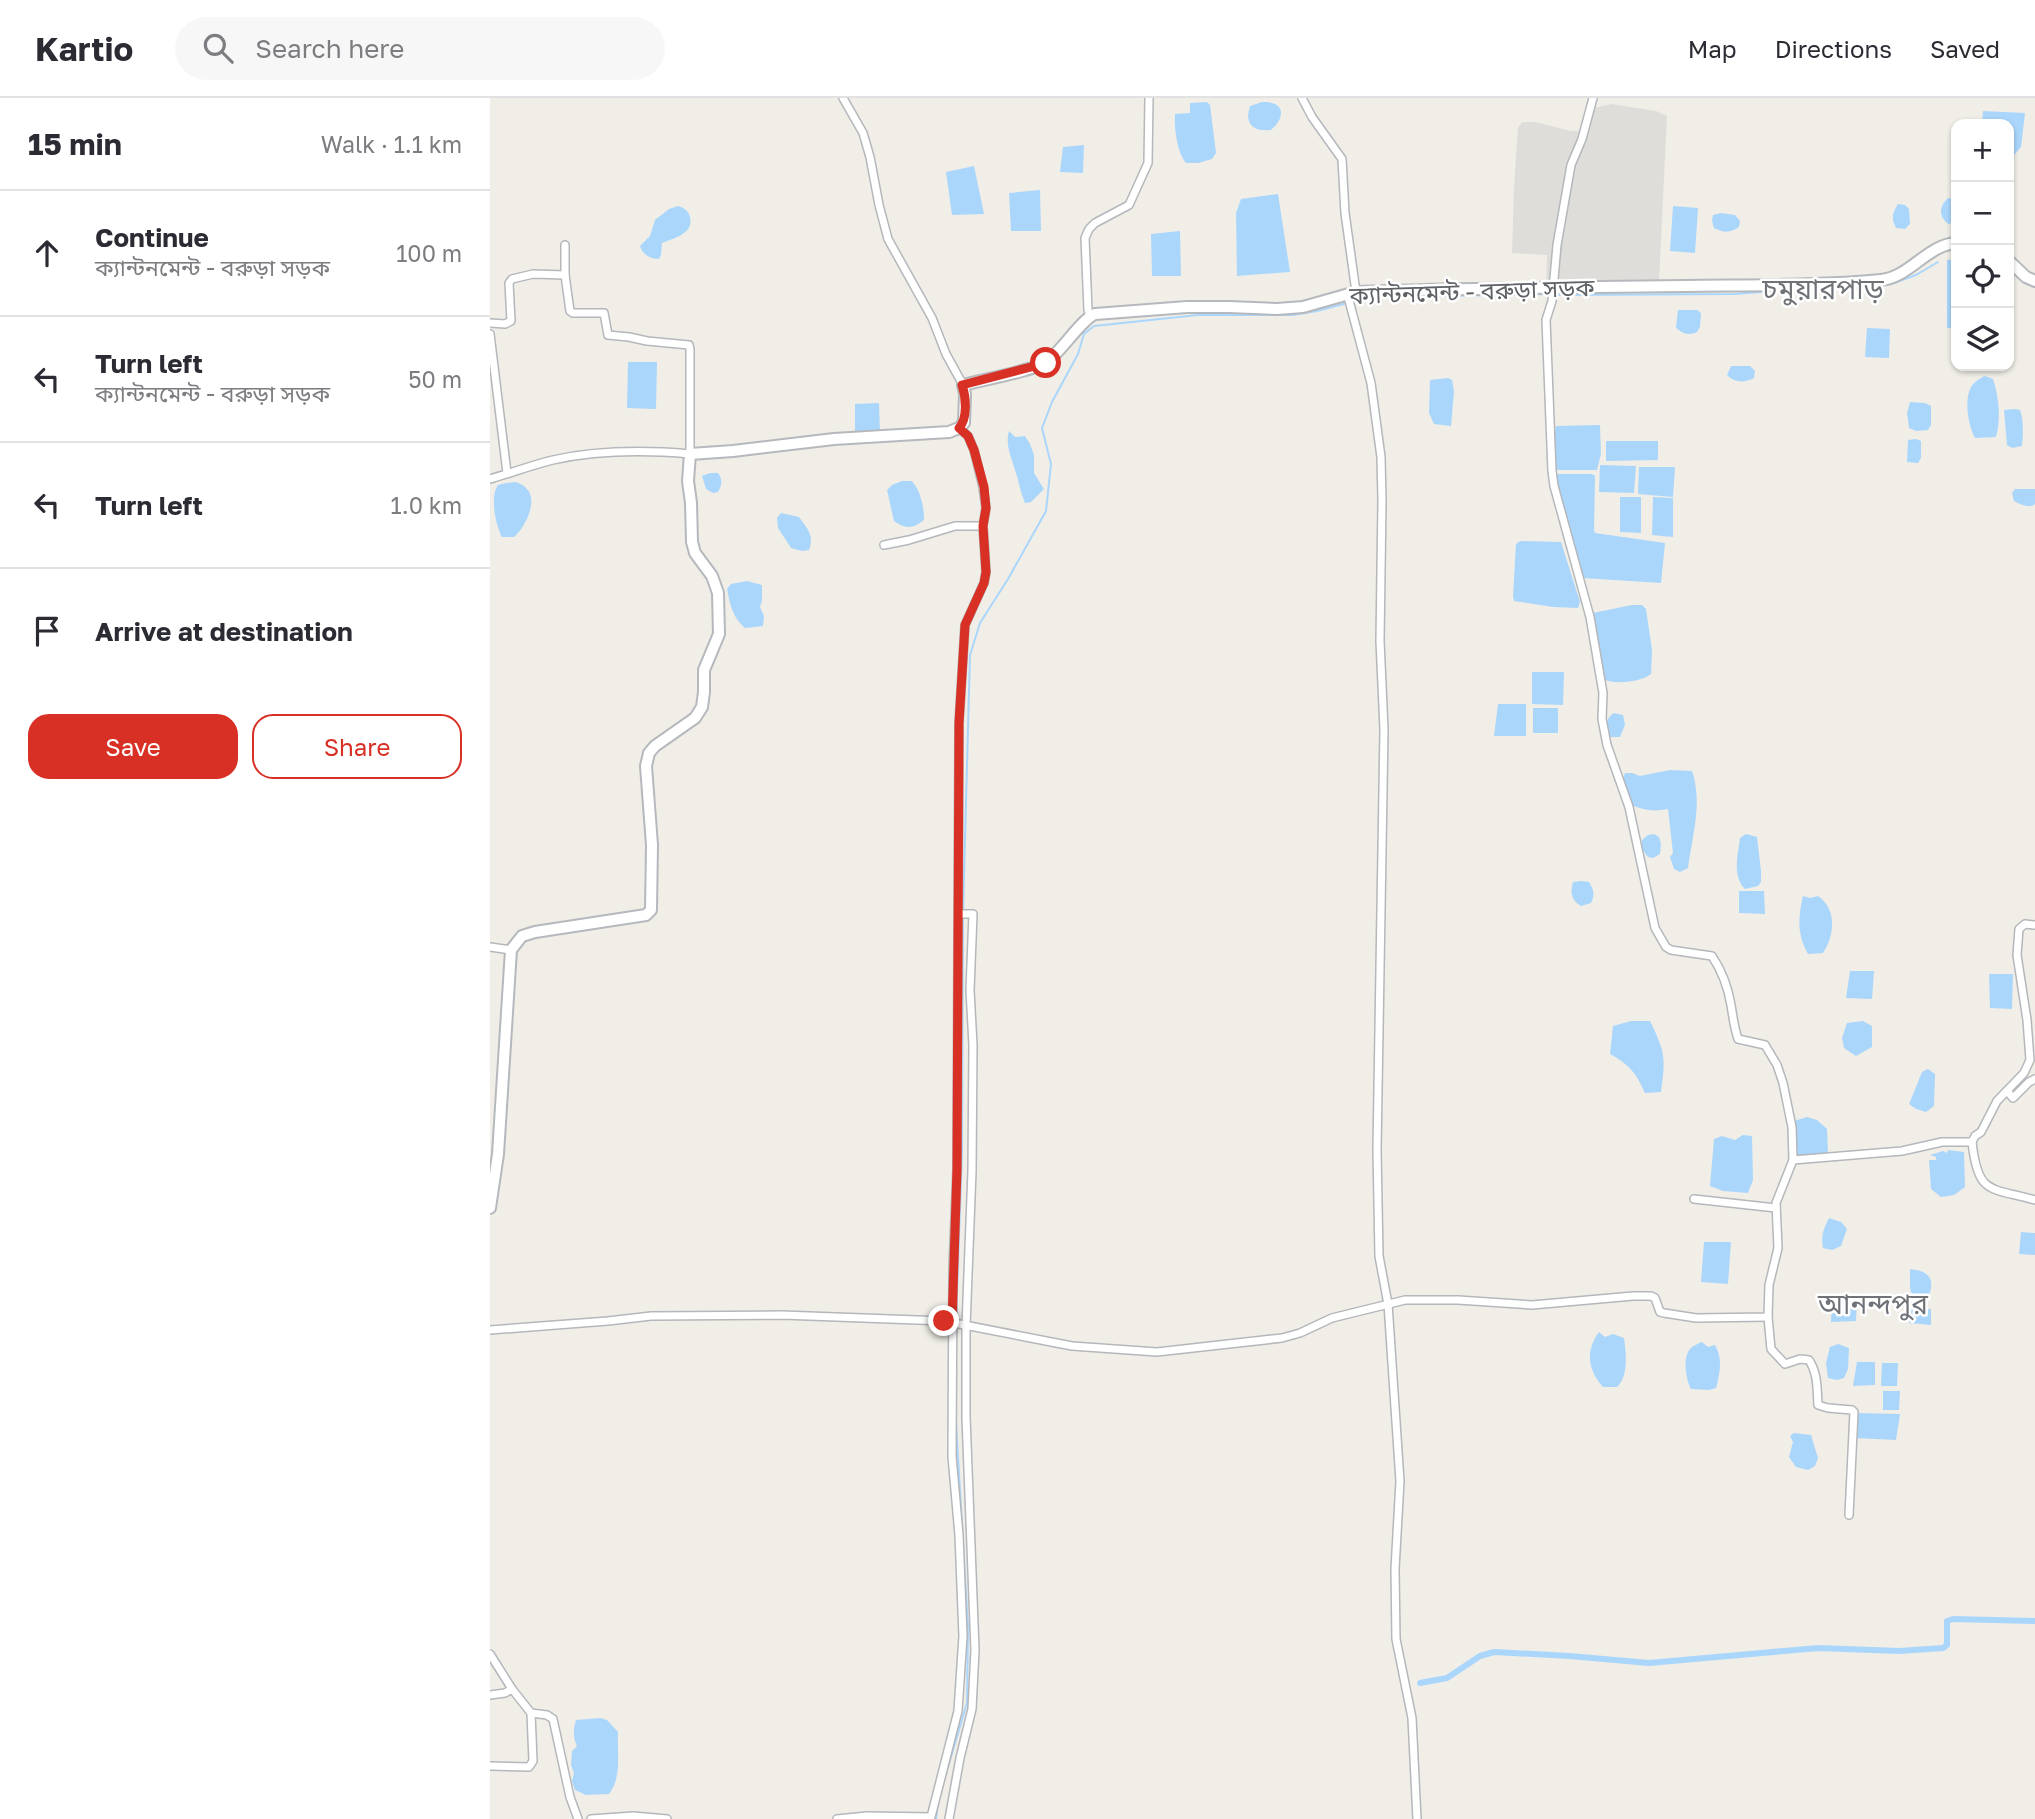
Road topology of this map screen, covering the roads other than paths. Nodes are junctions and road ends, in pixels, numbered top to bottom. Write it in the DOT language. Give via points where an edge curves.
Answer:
graph roads {
  1 [pos="843,98"];
  2 [pos="1149,98"];
  3 [pos="1302,98"];
  4 [pos="1593,98"];
  5 [pos="1951,243"];
  6 [pos="565,245"];
  7 [pos="2014,266"];
  8 [pos="565,275"];
  9 [pos="2035,281"];
  10 [pos="1554,288"];
  11 [pos="1352,292"];
  12 [pos="1090,316"];
  13 [pos="490,323"];
  14 [pos="490,334"];
  15 [pos="962,385"];
  16 [pos="959,428"];
  17 [pos="690,454"];
  18 [pos="507,473"];
  19 [pos="490,479"];
  20 [pos="983,526"];
  21 [pos="884,545"];
  22 [pos="964,914"];
  23 [pos="2035,925"];
  24 [pos="490,947"];
  25 [pos="510,950"];
  26 [pos="2035,1079"];
  27 [pos="2007,1091"];
  28 [pos="1972,1142"];
  29 [pos="1793,1160"];
  30 [pos="1694,1199"];
  31 [pos="2035,1200"];
  32 [pos="490,1208"];
  33 [pos="1776,1208"];
  34 [pos="1388,1304"];
  35 [pos="1768,1317"];
  36 [pos="959,1324"];
  37 [pos="490,1330"];
  38 [pos="1849,1515"];
  39 [pos="490,1654"];
  40 [pos="512,1689"];
  41 [pos="490,1695"];
  42 [pos="531,1713"];
  43 [pos="490,1766"];
  44 [pos="931,1818"];
  45 [pos="578,1819"];
  46 [pos="591,1819"];
  47 [pos="667,1819"];
  48 [pos="837,1819"];
  49 [pos="949,1819"];
  50 [pos="1416,1819"];
  1 -- 15 [label="street" via="867,145 888,239 932,318"];
  2 -- 12 [label="street" via="1148,163 1129,205 1095,223 1085,238"];
  3 -- 11 [label="street" via="1342,159"];
  4 -- 10 [label="street" via="1571,165"];
  5 -- 10 [label="main road, ক্যান্টনমেন্ট - বরুড়া সড়ক" via="1886,279"];
  6 -- 8 [label="street"];
  7 -- 9 [label="main road"];
  8 -- 13 [label="street" via="512,279 511,321"];
  8 -- 17 [label="street" via="570,311 604,313 608,335 689,345"];
  10 -- 11 [label="main road, ক্যান্টনমেন্ট - বরুড়া সড়ক"];
  10 -- 29 [label="street" via="1546,320 1554,486 1590,617 1607,746 1629,807 1655,928 1671,950 1714,959 1725,980 1738,1038 1765,1045 1777,1065 1791,1118"];
  11 -- 12 [label="main road, ক্যান্টনমেন্ট - বরুড়া সড়ক" via="1303,307 1187,307"];
  11 -- 34 [label="street" via="1351,307 1371,383 1381,457 1384,784 1377,1150 1379,1256"];
  12 -- 15 [label="main road" via="1046,363"];
  14 -- 18 [label="street"];
  15 -- 16 [label="main road" via="965,416"];
  16 -- 17 [label="main road"];
  16 -- 20 [label="street" via="968,436 979,467 986,508"];
  17 -- 18 [label="street" via="580,455"];
  17 -- 25 [label="main road" via="692,542 718,593 719,634 704,670 702,707 695,718 654,746 646,766 651,910 646,915 535,932 522,936"];
  18 -- 19 [label="street"];
  20 -- 21 [label="street" via="955,526"];
  20 -- 22 [label="street" via="986,572 965,625 959,723"];
  22 -- 36 [label="street" via="957,1169"];
  22 -- 36 [label="street" via="973,914 972,1171"];
  23 -- 27 [label="street" via="2019,929 2017,956 2030,1060"];
  24 -- 25 [label="street"];
  25 -- 32 [label="main road" via="498,1154"];
  26 -- 27 [label="street" via="2013,1098"];
  27 -- 28 [label="street"];
  28 -- 29 [label="street"];
  28 -- 31 [label="street" via="1978,1175 1985,1185"];
  29 -- 33 [label="street"];
  30 -- 33 [label="street"];
  33 -- 35 [label="street" via="1778,1248 1769,1285"];
  34 -- 35 [label="street" via="1432,1300 1532,1305 1651,1296 1664,1313 1696,1318"];
  34 -- 36 [label="street" via="1332,1318 1282,1338 1157,1352 1072,1346"];
  34 -- 50 [label="street" via="1399,1481 1396,1639 1412,1718"];
  35 -- 38 [label="street" via="1773,1353 1785,1364 1802,1359 1812,1364 1818,1405 1854,1412"];
  36 -- 37 [label="street" via="782,1315 650,1316"];
  36 -- 44 [label="street" via="952,1456 963,1636 957,1711"];
  36 -- 49 [label="street" via="975,1650 972,1709"];
  39 -- 40 [label="street"];
  40 -- 41 [label="street"];
  40 -- 42 [label="street"];
  42 -- 43 [label="street" via="531,1765"];
  42 -- 45 [label="street" via="554,1719"];
  44 -- 48 [label="street"];
  46 -- 47 [label="street"];
}
